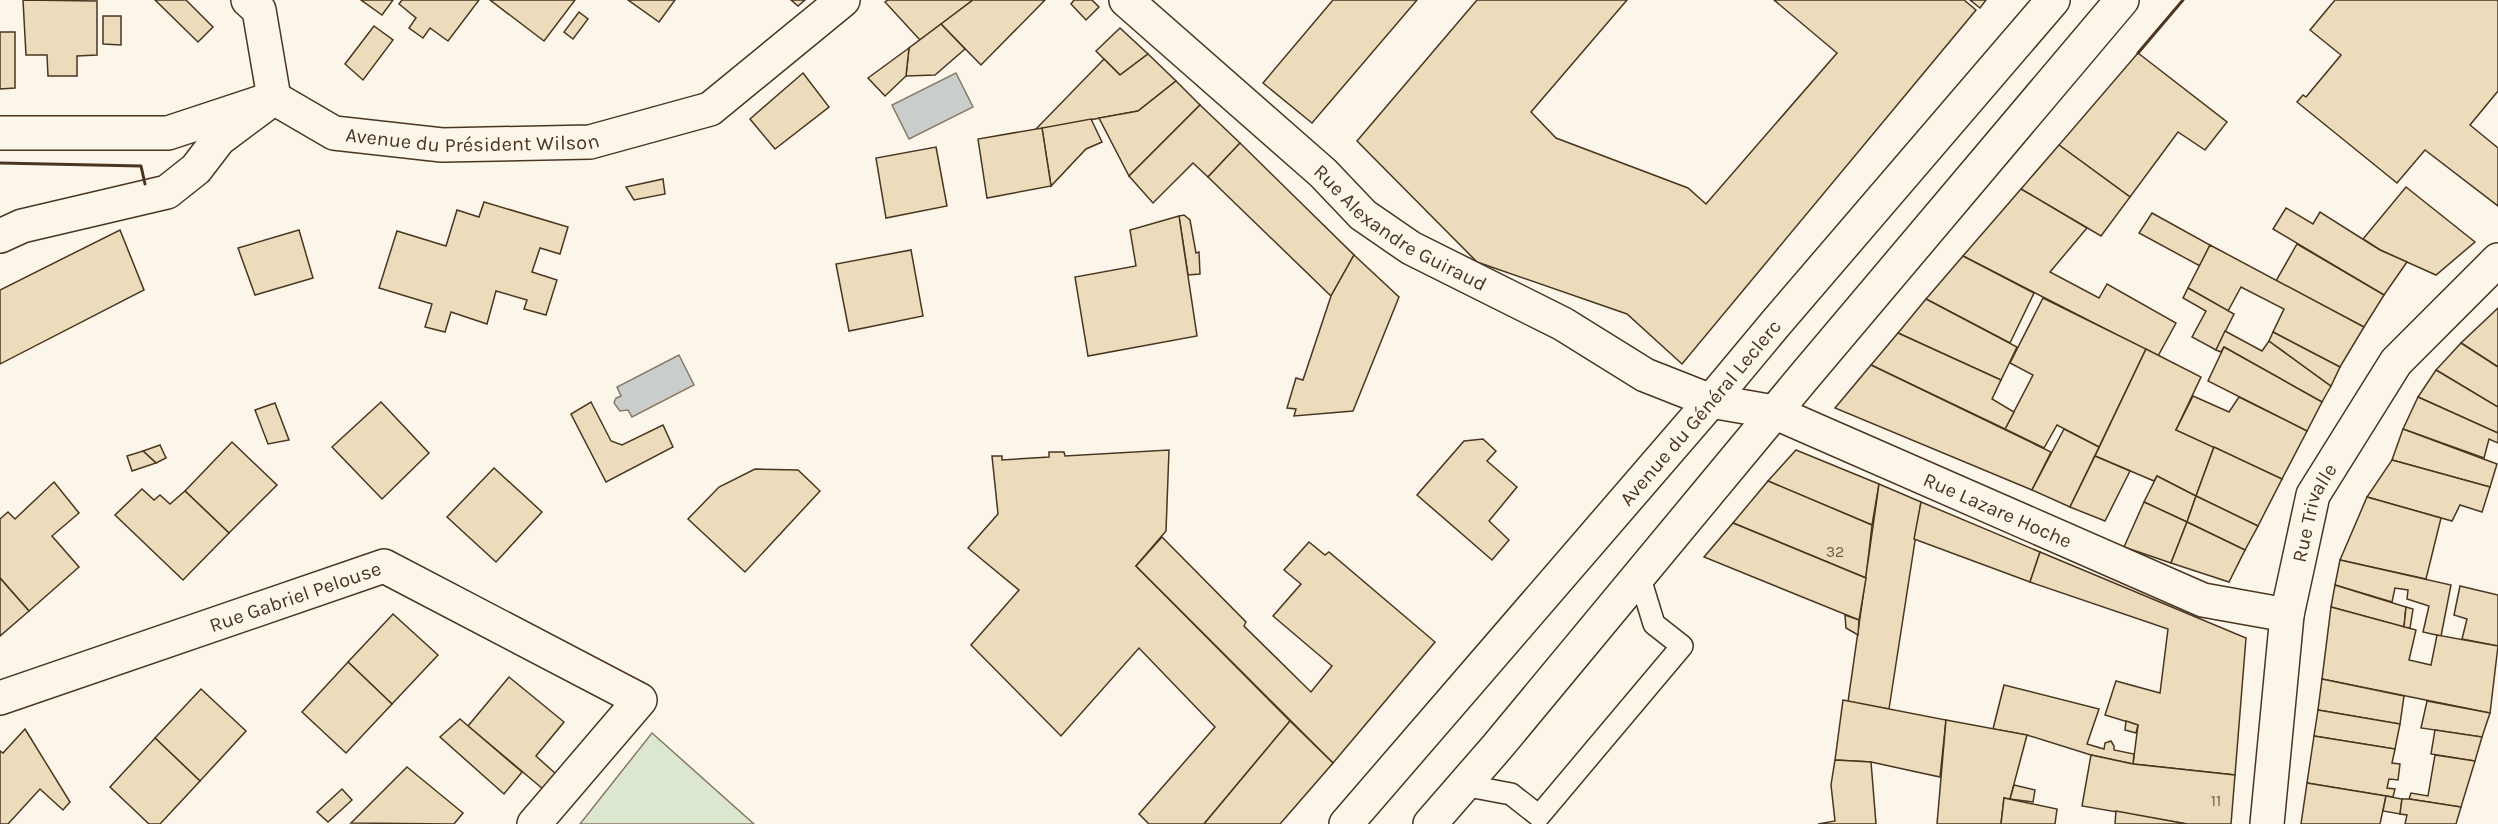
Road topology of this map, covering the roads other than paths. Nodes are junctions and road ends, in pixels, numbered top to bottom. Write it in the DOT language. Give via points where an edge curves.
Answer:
graph roads {
  1 [pos="248,0"];
  2 [pos="843,0"];
  3 [pos="1126,0"];
  4 [pos="2053,0"];
  5 [pos="2122,0"];
  6 [pos="274,98"];
  7 [pos="0,133"];
  8 [pos="0,236"];
  9 [pos="2498,260"];
  10 [pos="1712,401"];
  11 [pos="1774,412"];
  12 [pos="1639,575"];
  13 [pos="2287,615"];
  14 [pos="0,698"];
  15 [pos="1463,785"];
  16 [pos="534,824"];
  17 [pos="1346,824"];
  18 [pos="1430,824"];
  19 [pos="2267,824"];
  1 -- 6 [label="street" via="259,10"];
  2 -- 6 [label="street, Avenue du Président Wilson" via="710,109 590,142 442,145 334,133"];
  3 -- 10 [label="street, Rue Alexandre Guiraud" via="1323,173 1363,215 1411,248 1563,324 1645,375"];
  4 -- 10 [label="street, Avenue du Général Leclerc"];
  5 -- 11 [label="street"];
  6 -- 7 [label="street" via="168,133"];
  6 -- 8 [label="street" via="219,139 196,169 167,192 22,226"];
  9 -- 13 [label="street, Rue Trivalle" via="2396,362 2313,495"];
  10 -- 11 [label="street, Rue Lazare Hoche"];
  10 -- 17 [label="street, Avenue du Général Leclerc"];
  11 -- 12 [label="street"];
  11 -- 13 [label="street, Rue Lazare Hoche" via="2203,600"];
  12 -- 15 [label="street"];
  12 -- 15 [label="lane" via="1654,624 1682,646 1539,816 1511,794"];
  13 -- 19 [label="street, Rue Trivalle"];
  14 -- 16 [label="street, Rue Gabriel Pelouse" via="384,566 640,700"];
  15 -- 18 [label="street"];
}
